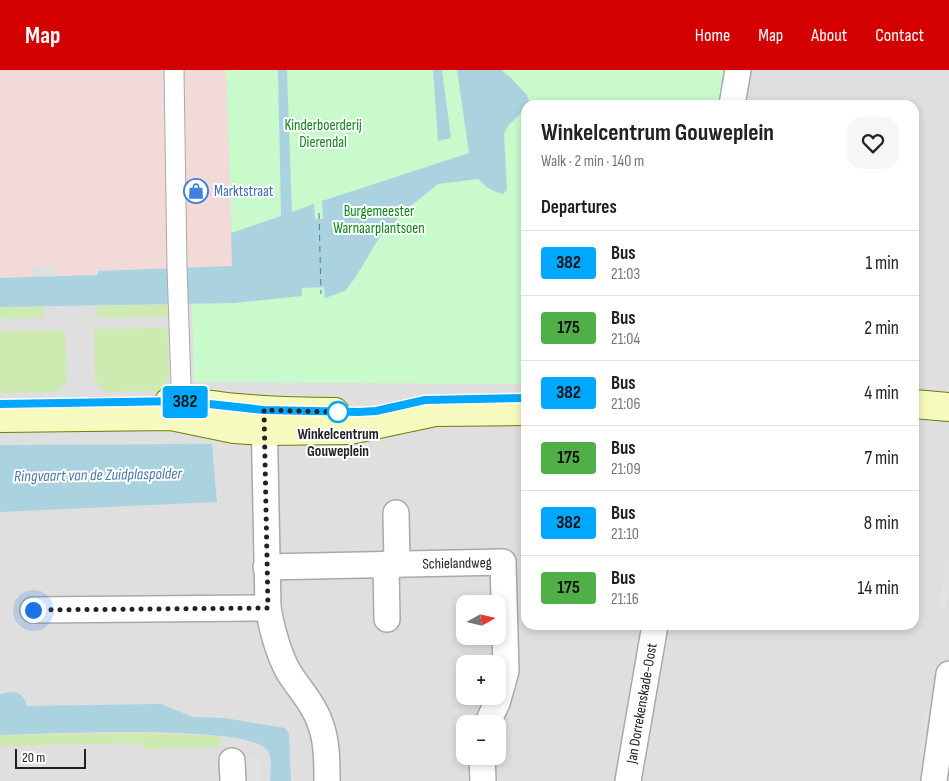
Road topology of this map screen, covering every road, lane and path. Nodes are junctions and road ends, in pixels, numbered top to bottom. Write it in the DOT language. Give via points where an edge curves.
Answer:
graph roads {
  1 [pos="174,70"];
  2 [pos="738,70"];
  3 [pos="733,100"];
  4 [pos="181,398"];
  5 [pos="521,398"];
  6 [pos="0,404"];
  7 [pos="919,404"];
  8 [pos="949,407"];
  9 [pos="521,411"];
  10 [pos="0,418"];
  11 [pos="264,421"];
  12 [pos="396,513"];
  13 [pos="392,564"];
  14 [pos="266,567"];
  15 [pos="268,608"];
  16 [pos="33,610"];
  17 [pos="387,619"];
  18 [pos="654,630"];
  19 [pos="949,674"];
  20 [pos="491,715"];
  21 [pos="482,765"];
  22 [pos="327,781"];
  23 [pos="483,781"];
  24 [pos="628,781"];
  25 [pos="934,781"];
  1 -- 4 [label="street"];
  2 -- 3 [label="street"];
  4 -- 6 [label="main road"];
  4 -- 10 [label="main road" via="156,415"];
  4 -- 11 [label="main road"];
  5 -- 11 [label="main road" via="425,400 376,411"];
  7 -- 8 [label="main road"];
  9 -- 11 [label="main road" via="435,412 350,430"];
  11 -- 14 [label="street"];
  12 -- 13 [label="street"];
  13 -- 14 [label="street, Schielandweg"];
  13 -- 17 [label="street"];
  13 -- 20 [label="street, Schielandweg" via="503,562 506,671"];
  14 -- 15 [label="street"];
  15 -- 16 [label="street"];
  15 -- 22 [label="street" via="279,651 320,720"];
  18 -- 24 [label="street, Jan Dorrekenskade-Oost"];
  19 -- 25 [label="street"];
  21 -- 23 [label="street"];
}
